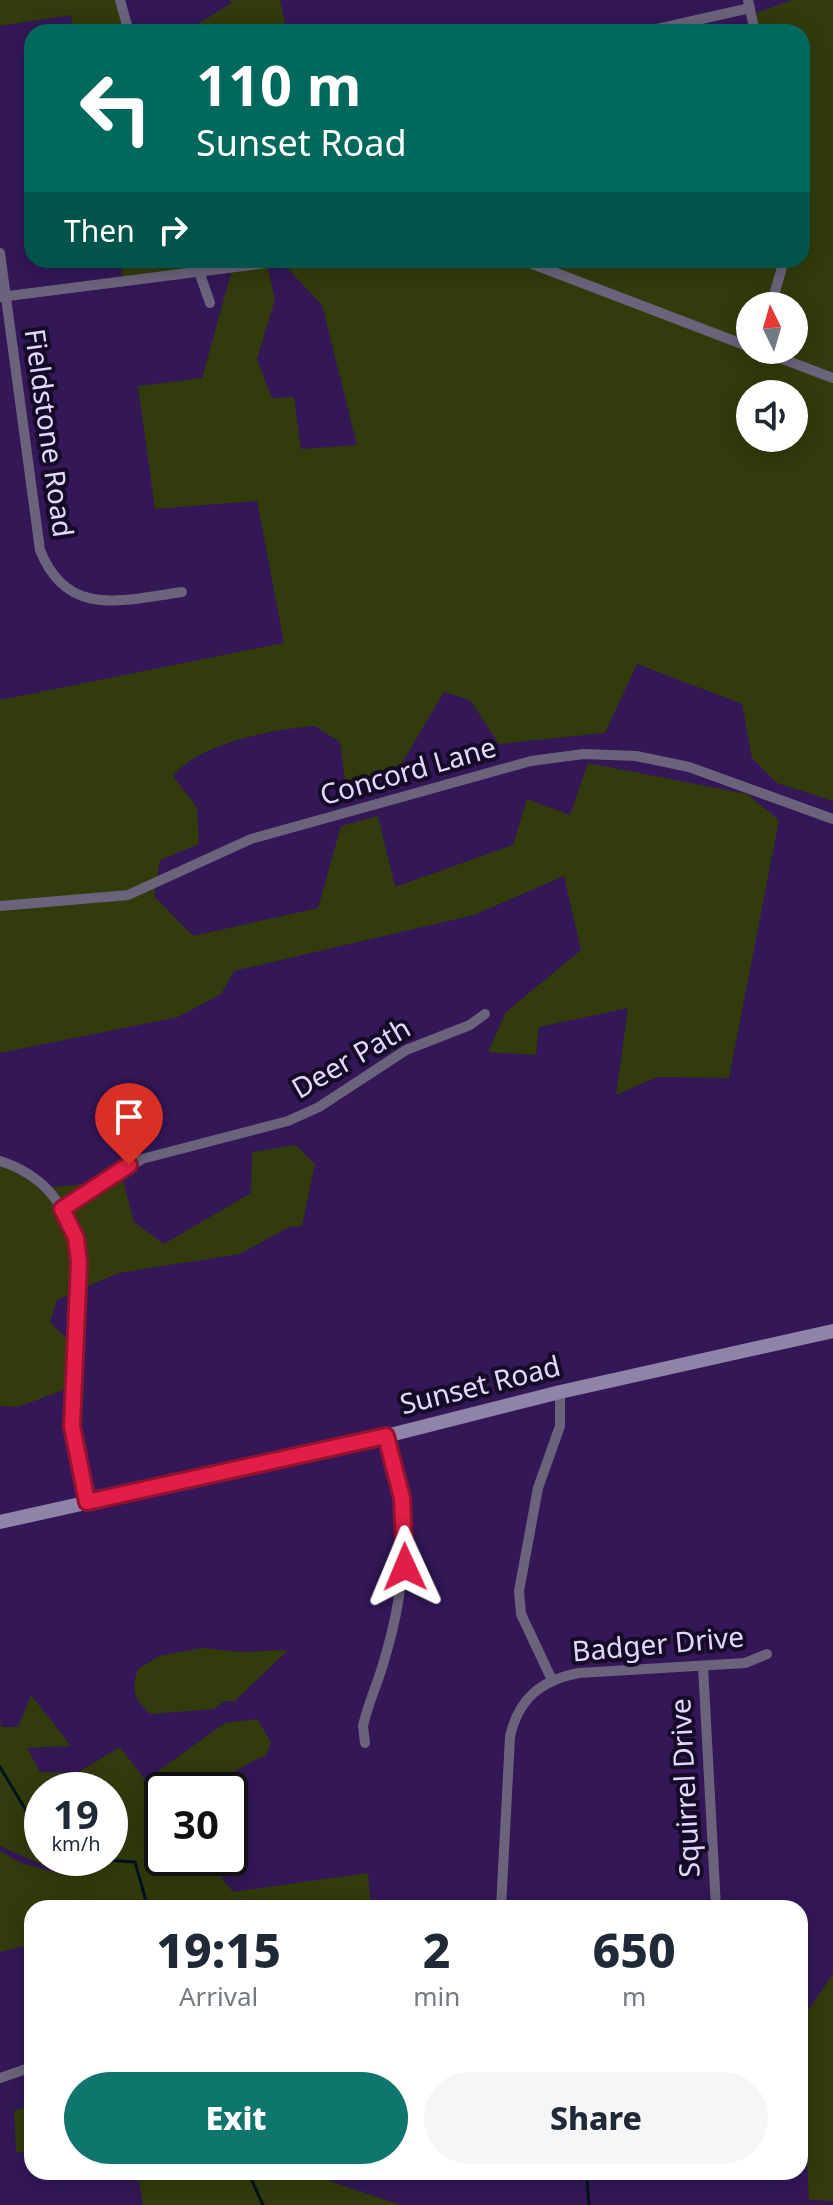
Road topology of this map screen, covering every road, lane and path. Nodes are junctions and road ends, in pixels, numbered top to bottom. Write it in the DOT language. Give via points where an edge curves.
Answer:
graph roads {
  1 [pos="120,0"];
  2 [pos="749,4"];
  3 [pos="127,24"];
  4 [pos="674,24"];
  5 [pos="753,24"];
  6 [pos="0,253"];
  7 [pos="198,268"];
  8 [pos="229,268"];
  9 [pos="543,268"];
  10 [pos="782,268"];
  11 [pos="199,272"];
  12 [pos="775,292"];
  13 [pos="3,296"];
  14 [pos="210,303"];
  15 [pos="736,342"];
  16 [pos="796,364"];
  17 [pos="833,378"];
  18 [pos="182,592"];
  19 [pos="833,819"];
  20 [pos="0,906"];
  21 [pos="485,1014"];
  22 [pos="0,1161"];
  23 [pos="62,1209"];
  24 [pos="833,1331"];
  25 [pos="560,1392"];
  26 [pos="386,1436"];
  27 [pos="87,1502"];
  28 [pos="0,1522"];
  29 [pos="767,1654"];
  30 [pos="703,1666"];
  31 [pos="552,1680"];
  32 [pos="365,1743"];
  33 [pos="502,1900"];
  34 [pos="716,1900"];
  35 [pos="24,2070"];
  36 [pos="0,2078"];
  1 -- 3 [label="street"];
  2 -- 4 [label="street"];
  2 -- 5 [label="street"];
  6 -- 13 [label="street, Fieldstone Road"];
  7 -- 11 [label="street"];
  8 -- 11 [label="street"];
  9 -- 15 [label="street"];
  10 -- 12 [label="street"];
  11 -- 13 [label="street"];
  11 -- 14 [label="street"];
  13 -- 18 [label="street, Fieldstone Road" via="40,550 47,567 68,589 91,601"];
  16 -- 17 [label="street"];
  19 -- 20 [label="street, Concord Lane" via="689,767 636,756 584,754 531,761 251,839 128,895"];
  21 -- 23 [label="street, Deer Path" via="406,1050 319,1107 288,1121 142,1159"];
  22 -- 23 [label="street" via="33,1178"];
  23 -- 27 [label="street" via="76,1238 79,1262 72,1426"];
  24 -- 25 [label="street, Sunset Road"];
  25 -- 26 [label="street, Sunset Road"];
  25 -- 31 [label="street" via="560,1426 538,1488 519,1591 521,1614"];
  26 -- 27 [label="street, Sunset Road"];
  26 -- 32 [label="street" via="402,1498 405,1567 400,1604 363,1726"];
  27 -- 28 [label="street, Sunset Road"];
  29 -- 30 [label="street, Badger Drive" via="745,1663"];
  30 -- 31 [label="street, Badger Drive" via="579,1673"];
  30 -- 34 [label="street, Squirrel Drive"];
  31 -- 33 [label="street" via="524,1701 513,1725"];
  35 -- 36 [label="street"];
}
